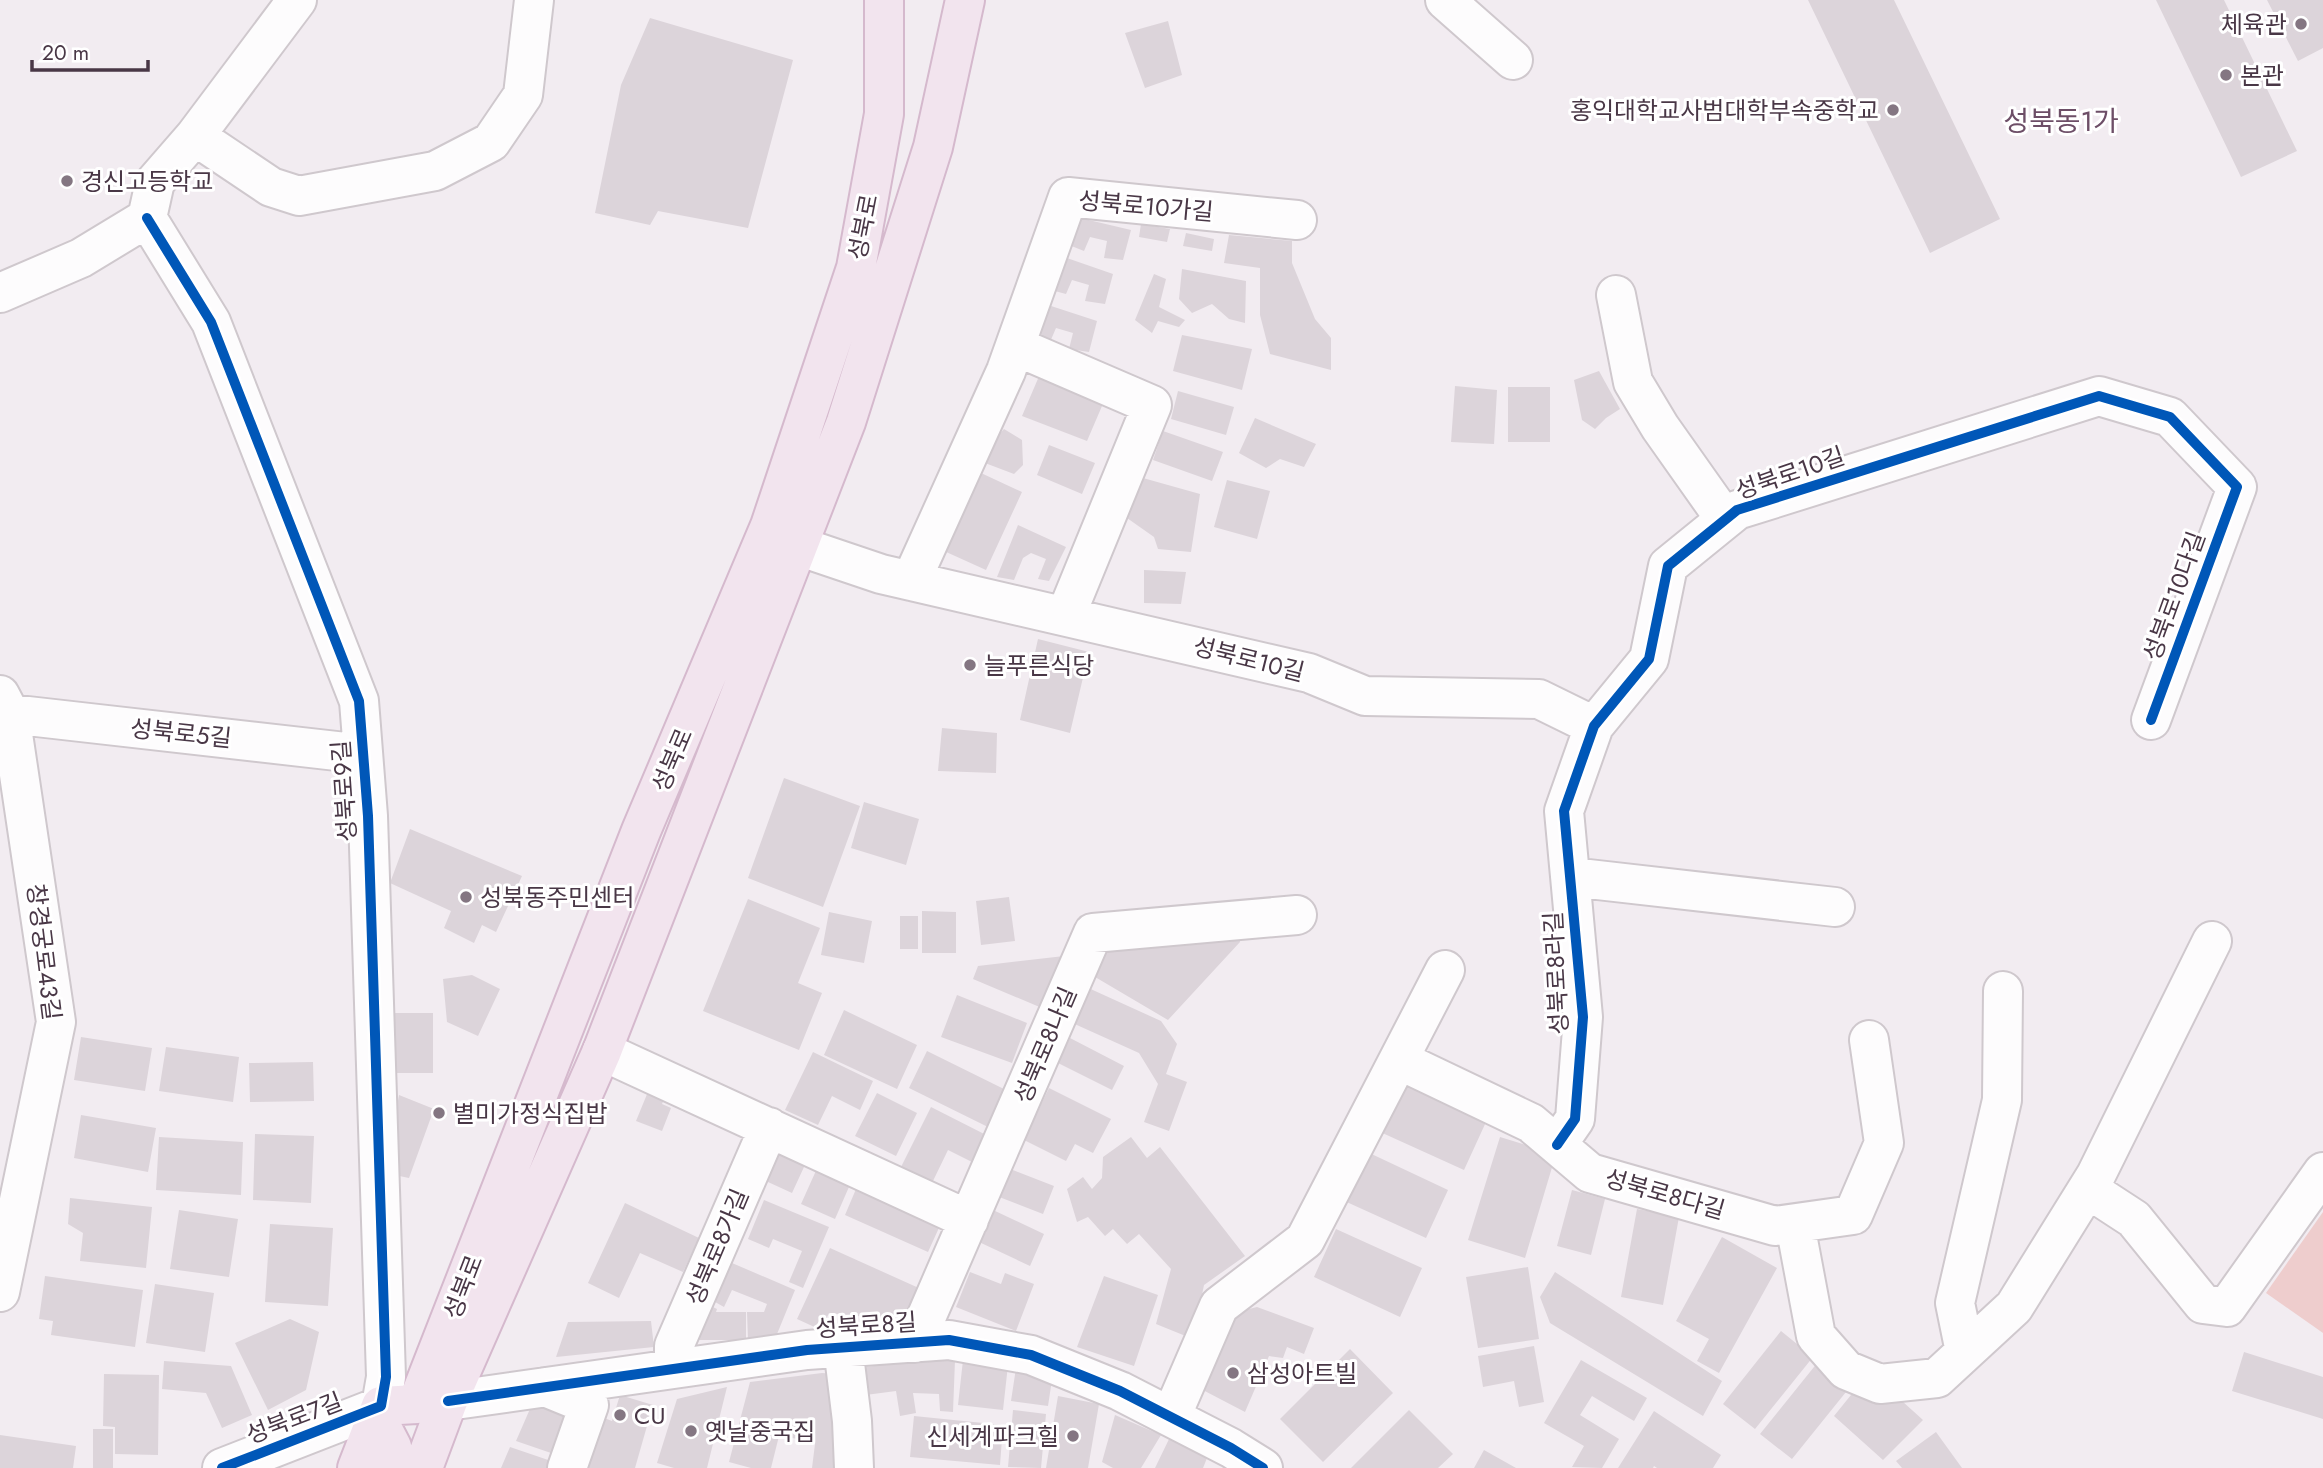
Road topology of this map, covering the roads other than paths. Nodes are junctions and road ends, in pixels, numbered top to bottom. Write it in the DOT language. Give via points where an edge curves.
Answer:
graph roads {
  1 [pos="297,0"];
  2 [pos="534,0"];
  3 [pos="884,0"];
  4 [pos="965,0"];
  5 [pos="1445,0"];
  6 [pos="1513,60"];
  7 [pos="195,136"];
  8 [pos="147,218"];
  9 [pos="1297,220"];
  10 [pos="0,293"];
  11 [pos="1616,295"];
  12 [pos="1015,346"];
  13 [pos="2237,487"];
  14 [pos="1725,519"];
  15 [pos="798,546"];
  16 [pos="911,581"];
  17 [pos="1066,615"];
  18 [pos="3,710"];
  19 [pos="2151,720"];
  20 [pos="1594,726"];
  21 [pos="363,754"];
  22 [pos="1571,877"];
  23 [pos="1835,907"];
  24 [pos="1297,915"];
  25 [pos="2212,941"];
  26 [pos="1445,970"];
  27 [pos="2003,990"];
  28 [pos="1869,1040"];
  29 [pos="602,1051"];
  30 [pos="1399,1060"];
  31 [pos="769,1127"];
  32 [pos="1557,1145"];
  33 [pos="2323,1172"];
  34 [pos="2088,1189"];
  35 [pos="969,1220"];
  36 [pos="1795,1224"];
  37 [pos="0,1292"];
  38 [pos="915,1343"];
  39 [pos="843,1347"];
  40 [pos="1965,1352"];
  41 [pos="674,1368"];
  42 [pos="545,1387"];
  43 [pos="448,1401"];
  44 [pos="381,1406"];
  45 [pos="1171,1417"];
  46 [pos="1227,1458"];
  47 [pos="222,1468"];
  48 [pos="357,1468"];
  49 [pos="397,1468"];
  50 [pos="424,1468"];
  51 [pos="567,1468"];
  52 [pos="854,1468"];
  53 [pos="1263,1468"];
  1 -- 7 [label="street"];
  2 -- 7 [label="street" via="523,95 491,142 435,171 299,196 271,187"];
  3 -- 44 [label="main road, 성북로" via="884,114 856,268 770,526 636,844 417,1405"];
  4 -- 15 [label="main road, 성북로" via="933,147 846,422"];
  5 -- 6 [label="street"];
  7 -- 8 [label="street" via="155,182"];
  8 -- 10 [label="street" via="81,257"];
  8 -- 21 [label="street, 성북로9길" via="211,322 359,701"];
  9 -- 12 [label="street, 성북로10가길" via="1068,197"];
  11 -- 14 [label="street" via="1633,382"];
  12 -- 16 [label="street, 성북로10가길"];
  12 -- 17 [label="street" via="1152,405"];
  13 -- 14 [label="street, 성북로10길" via="2170,417 2099,396 1737,510"];
  13 -- 19 [label="street, 성북로10다길"];
  14 -- 20 [label="street, 성북로10길" via="1668,566 1649,659"];
  15 -- 16 [label="street, 성북로10길"];
  15 -- 29 [label="main road, 성북로"];
  16 -- 17 [label="street, 성북로10길"];
  17 -- 20 [label="street, 성북로10길" via="1309,673 1365,696 1538,699"];
  18 -- 21 [label="street, 성북로5길"];
  18 -- 37 [label="street, 창경궁로43길" via="56,1023"];
  20 -- 22 [label="street, 성북로10길" via="1564,811"];
  21 -- 44 [label="street, 성북로9길" via="386,1377"];
  22 -- 23 [label="street, 성북로8라길"];
  22 -- 32 [label="street, 성북로8라길" via="1583,1017 1575,1119"];
  24 -- 35 [label="street, 성북로8나길" via="1093,933"];
  25 -- 34 [label="street"];
  26 -- 30 [label="street"];
  27 -- 40 [label="street" via="2002,1100 1955,1303"];
  28 -- 36 [label="street, 성북로8다길" via="1884,1143 1853,1215"];
  29 -- 31 [label="street"];
  29 -- 43 [label="main road, 성북로"];
  30 -- 32 [label="street, 성북로8다길" via="1531,1123"];
  30 -- 45 [label="street" via="1306,1240 1219,1306"];
  31 -- 35 [label="street"];
  31 -- 41 [label="street, 성북로8가길" via="674,1346"];
  32 -- 36 [label="street, 성북로8다길" via="1590,1173 1776,1226"];
  33 -- 34 [label="street" via="2227,1307 2203,1304 2134,1219"];
  34 -- 40 [label="street" via="2014,1307"];
  35 -- 38 [label="street, 성북로8나길"];
  36 -- 40 [label="street" via="1816,1336 1846,1370 1880,1384 1937,1378"];
  38 -- 39 [label="street, 성북로8길"];
  38 -- 45 [label="street, 성북로8길" via="948,1340 1031,1355"];
  39 -- 41 [label="street, 성북로8길"];
  39 -- 52 [label="street"];
  41 -- 42 [label="street, 성북로8길"];
  42 -- 43 [label="street, 성북로8길"];
  42 -- 51 [label="street" via="589,1405"];
  43 -- 50 [label="main road, 성북로"];
  44 -- 47 [label="street, 성북로7길"];
  44 -- 48 [label="main road"];
  44 -- 49 [label="main road" via="379,1422"];
  45 -- 46 [label="street, 성북로8길"];
  46 -- 53 [label="street, 성북로8길"];
}
